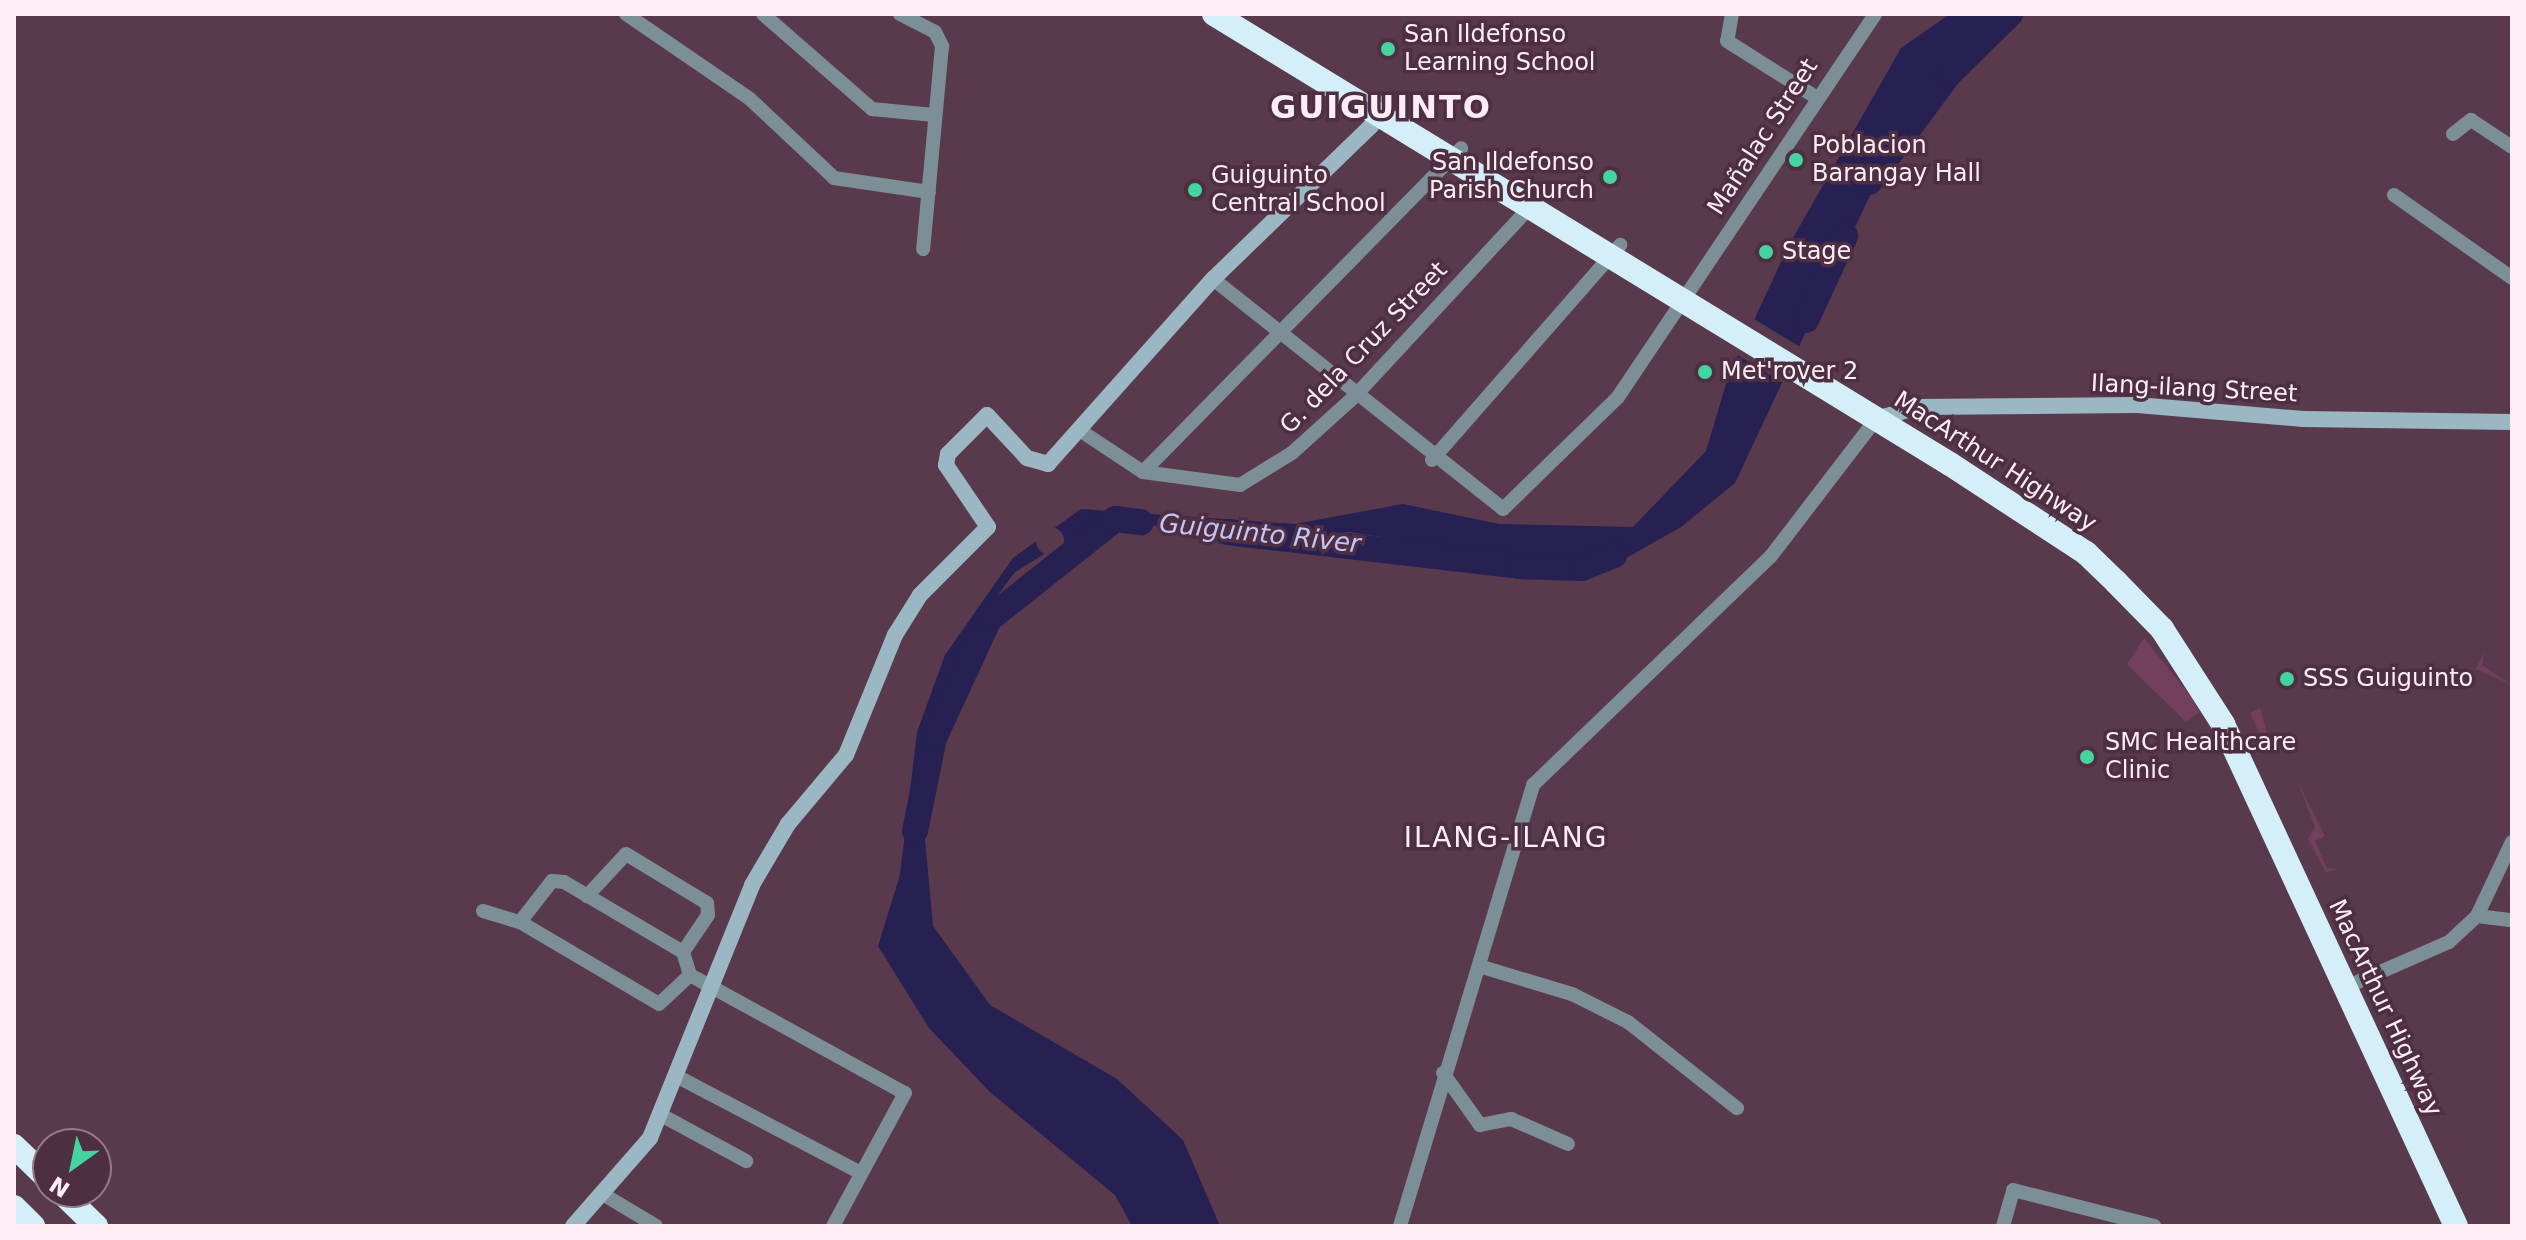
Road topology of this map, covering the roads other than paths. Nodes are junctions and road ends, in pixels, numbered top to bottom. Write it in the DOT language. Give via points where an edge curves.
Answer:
graph roads {
  1 [pos="626,14"];
  2 [pos="763,14"];
  3 [pos="900,14"];
  4 [pos="1214,14"];
  5 [pos="1244,14"];
  6 [pos="1732,14"];
  7 [pos="1875,14"];
  8 [pos="648,19"];
  9 [pos="1814,96"];
  10 [pos="1382,108"];
  11 [pos="934,115"];
  12 [pos="2453,134"];
  13 [pos="2512,147"];
  14 [pos="1457,155"];
  15 [pos="929,192"];
  16 [pos="2394,195"];
  17 [pos="1530,207"];
  18 [pos="923,249"];
  19 [pos="1616,251"];
  20 [pos="2512,278"];
  21 [pos="1213,279"];
  22 [pos="1698,299"];
  23 [pos="1284,336"];
  24 [pos="1355,396"];
  25 [pos="1883,415"];
  26 [pos="2512,422"];
  27 [pos="1081,431"];
  28 [pos="1432,460"];
  29 [pos="1143,472"];
  30 [pos="2512,842"];
  31 [pos="587,896"];
  32 [pos="483,911"];
  33 [pos="2477,916"];
  34 [pos="2512,920"];
  35 [pos="520,922"];
  36 [pos="683,952"];
  37 [pos="1479,966"];
  38 [pos="690,975"];
  39 [pos="2352,985"];
  40 [pos="714,992"];
  41 [pos="1443,1073"];
  42 [pos="680,1078"];
  43 [pos="1737,1108"];
  44 [pos="661,1115"];
  45 [pos="1568,1144"];
  46 [pos="14,1146"];
  47 [pos="746,1161"];
  48 [pos="32,1163"];
  49 [pos="859,1172"];
  50 [pos="606,1196"];
  51 [pos="14,1207"];
  52 [pos="77,1208"];
  53 [pos="2094,1219"];
  54 [pos="33,1226"];
  55 [pos="96,1226"];
  56 [pos="573,1226"];
  57 [pos="656,1226"];
  58 [pos="833,1226"];
  59 [pos="1400,1226"];
  60 [pos="2003,1226"];
  61 [pos="2154,1226"];
  62 [pos="2456,1226"];
  63 [pos="2471,1226"];
  1 -- 8 [label="street"];
  2 -- 11 [label="street" via="872,109"];
  3 -- 11 [label="street" via="941,38"];
  4 -- 10 [label="highway, MacArthur Highway"];
  5 -- 10 [label="highway, MacArthur Highway"];
  6 -- 9 [label="street" via="1727,41"];
  7 -- 9 [label="street, Mañalac Street"];
  8 -- 15 [label="street" via="750,99 834,178"];
  9 -- 22 [label="street, Mañalac Street"];
  10 -- 14 [label="highway, MacArthur Highway"];
  10 -- 21 [label="street"];
  11 -- 15 [label="street"];
  12 -- 13 [label="street" via="2471,120"];
  14 -- 17 [label="highway, MacArthur Highway"];
  14 -- 19 [label="highway, MacArthur Highway"];
  14 -- 23 [label="street"];
  15 -- 18 [label="street"];
  16 -- 20 [label="street"];
  17 -- 19 [label="highway, MacArthur Highway"];
  17 -- 24 [label="street, G. dela Cruz Street"];
  19 -- 22 [label="highway, MacArthur Highway"];
  19 -- 28 [label="street"];
  21 -- 23 [label="street"];
  21 -- 27 [label="street"];
  22 -- 25 [label="highway, MacArthur Highway"];
  22 -- 28 [label="street, Mañalac Street" via="1618,397 1516,503 1503,509 1489,502"];
  23 -- 24 [label="street"];
  23 -- 29 [label="street"];
  24 -- 28 [label="street"];
  24 -- 29 [label="street, G. dela Cruz Street" via="1292,453 1240,485"];
  25 -- 26 [label="street, Ilang-ilang Street" via="2137,405 2303,419"];
  25 -- 37 [label="street" via="1771,556 1540,775 1510,846"];
  25 -- 39 [label="highway, MacArthur Highway" via="2086,553 2162,629 2223,724"];
  27 -- 29 [label="street, G. dela Cruz Street"];
  27 -- 40 [label="street" via="1039,467 987,415 948,454 946,465 988,527 920,595 895,635 846,755 788,824 752,885"];
  30 -- 33 [label="street"];
  31 -- 35 [label="street" via="552,881"];
  31 -- 36 [label="street"];
  31 -- 36 [label="street" via="626,854 707,903 708,915"];
  32 -- 35 [label="street"];
  33 -- 34 [label="street"];
  33 -- 39 [label="street" via="2437,949"];
  35 -- 38 [label="street" via="659,1004"];
  36 -- 38 [label="street"];
  37 -- 41 [label="street"];
  37 -- 43 [label="street" via="1572,994 1628,1022"];
  38 -- 40 [label="street"];
  39 -- 62 [label="highway, MacArthur Highway"];
  39 -- 63 [label="highway, MacArthur Highway"];
  40 -- 42 [label="street"];
  40 -- 49 [label="street" via="905,1093"];
  41 -- 45 [label="street" via="1480,1125 1511,1119"];
  41 -- 59 [label="street"];
  42 -- 44 [label="street"];
  42 -- 49 [label="street"];
  44 -- 47 [label="street"];
  44 -- 50 [label="street"];
  46 -- 48 [label="highway"];
  49 -- 58 [label="street"];
  50 -- 56 [label="street"];
  50 -- 57 [label="street"];
  51 -- 54 [label="highway"];
  52 -- 55 [label="highway"];
  53 -- 60 [label="street" via="2013,1190"];
  53 -- 61 [label="street"];
}
